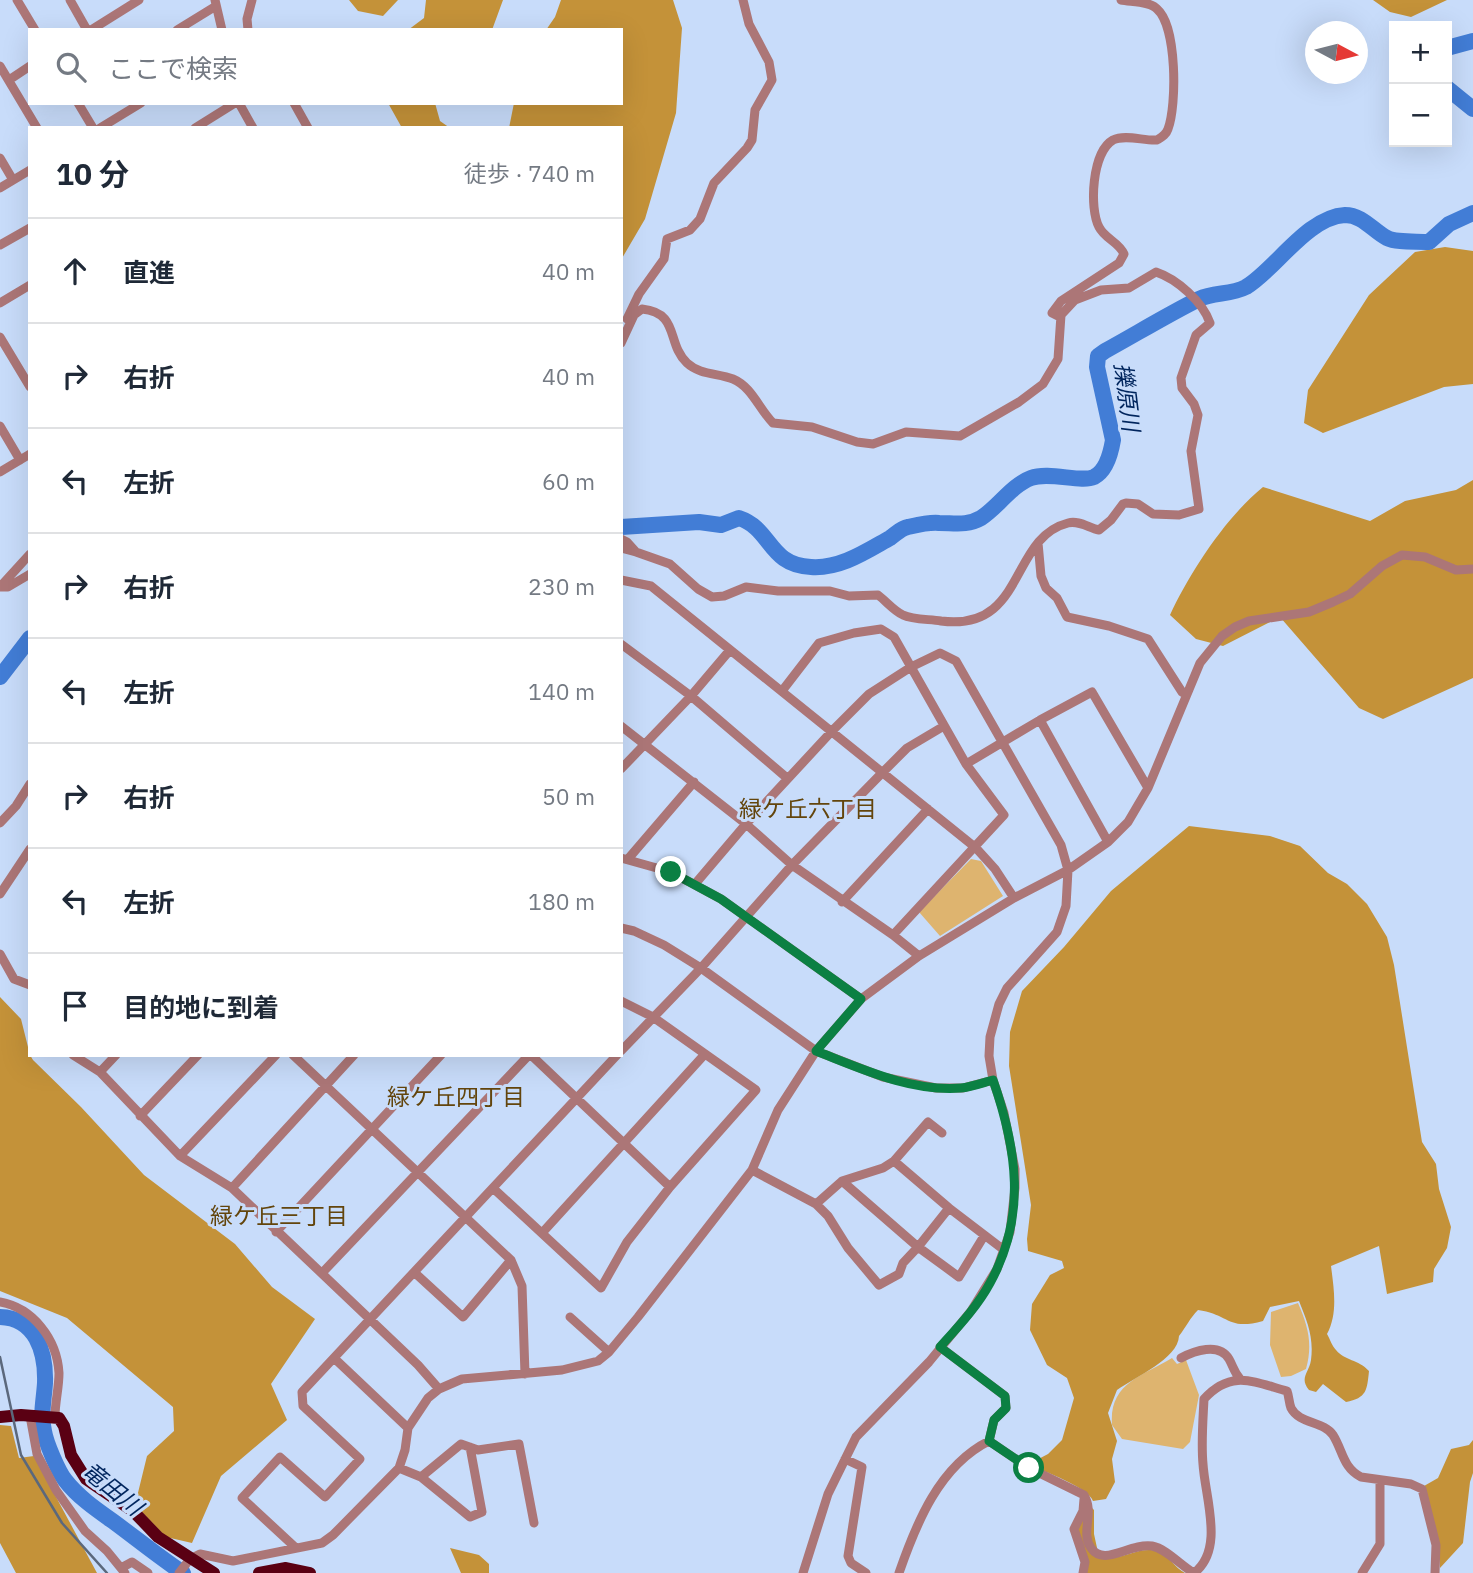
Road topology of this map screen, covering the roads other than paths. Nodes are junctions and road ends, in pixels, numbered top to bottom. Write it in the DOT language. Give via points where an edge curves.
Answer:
graph roads {
  1 [pos="17,0"];
  2 [pos="70,0"];
  3 [pos="139,0"];
  4 [pos="252,0"];
  5 [pos="743,0"];
  6 [pos="1121,0"];
  7 [pos="216,3"];
  8 [pos="124,4"];
  9 [pos="34,28"];
  10 [pos="88,28"];
  11 [pos="92,28"];
  12 [pos="180,28"];
  13 [pos="222,28"];
  14 [pos="248,28"];
  15 [pos="0,66"];
  16 [pos="28,67"];
  17 [pos="9,80"];
  18 [pos="79,105"];
  19 [pos="138,105"];
  20 [pos="234,105"];
  21 [pos="238,105"];
  22 [pos="295,105"];
  23 [pos="36,126"];
  24 [pos="92,126"];
  25 [pos="103,126"];
  26 [pos="199,126"];
  27 [pos="253,126"];
  28 [pos="307,126"];
  29 [pos="0,158"];
  30 [pos="28,171"];
  31 [pos="13,180"];
  32 [pos="0,188"];
  33 [pos="28,229"];
  34 [pos="0,245"];
  35 [pos="28,290"];
  36 [pos="0,303"];
  37 [pos="1061,315"];
  38 [pos="623,326"];
  39 [pos="0,337"];
  40 [pos="623,339"];
  41 [pos="28,384"];
  42 [pos="0,426"];
  43 [pos="28,455"];
  44 [pos="20,460"];
  45 [pos="0,472"];
  46 [pos="623,540"];
  47 [pos="1038,543"];
  48 [pos="623,549"];
  49 [pos="636,552"];
  50 [pos="28,556"];
  51 [pos="1473,569"];
  52 [pos="28,575"];
  53 [pos="623,580"];
  54 [pos="0,587"];
  55 [pos="623,645"];
  56 [pos="730,650"];
  57 [pos="911,667"];
  58 [pos="782,691"];
  59 [pos="1185,694"];
  60 [pos="691,696"];
  61 [pos="1040,720"];
  62 [pos="944,726"];
  63 [pos="623,728"];
  64 [pos="832,731"];
  65 [pos="645,744"];
  66 [pos="1002,744"];
  67 [pos="966,764"];
  68 [pos="623,767"];
  69 [pos="881,774"];
  70 [pos="787,778"];
  71 [pos="694,782"];
  72 [pos="28,786"];
  73 [pos="1148,788"];
  74 [pos="928,809"];
  75 [pos="0,823"];
  76 [pos="746,824"];
  77 [pos="1108,842"];
  78 [pos="976,848"];
  79 [pos="28,852"];
  80 [pos="625,858"];
  81 [pos="792,865"];
  82 [pos="1069,870"];
  83 [pos="695,884"];
  84 [pos="0,894"];
  85 [pos="1014,898"];
  86 [pos="842,902"];
  87 [pos="746,918"];
  88 [pos="623,928"];
  89 [pos="892,935"];
  90 [pos="0,954"];
  91 [pos="919,956"];
  92 [pos="701,968"];
  93 [pos="28,984"];
  94 [pos="861,999"];
  95 [pos="623,1001"];
  96 [pos="653,1017"];
  97 [pos="623,1049"];
  98 [pos="816,1051"];
  99 [pos="705,1054"];
  100 [pos="76,1057"];
  101 [pos="114,1057"];
  102 [pos="196,1057"];
  103 [pos="274,1057"];
  104 [pos="295,1057"];
  105 [pos="352,1057"];
  106 [pos="439,1057"];
  107 [pos="528,1057"];
  108 [pos="532,1057"];
  109 [pos="615,1057"];
  110 [pos="100,1072"];
  111 [pos="993,1080"];
  112 [pos="327,1085"];
  113 [pos="576,1099"];
  114 [pos="140,1116"];
  115 [pos="371,1129"];
  116 [pos="942,1133"];
  117 [pos="622,1144"];
  118 [pos="180,1156"];
  119 [pos="894,1161"];
  120 [pos="752,1170"];
  121 [pos="419,1173"];
  122 [pos="842,1181"];
  123 [pos="670,1187"];
  124 [pos="232,1188"];
  125 [pos="494,1189"];
  126 [pos="816,1204"];
  127 [pos="949,1208"];
  128 [pos="467,1218"];
  129 [pos="276,1232"];
  130 [pos="542,1233"];
  131 [pos="984,1236"];
  132 [pos="918,1247"];
  133 [pos="1004,1251"];
  134 [pos="511,1260"];
  135 [pos="322,1273"];
  136 [pos="415,1273"];
  137 [pos="0,1302"];
  138 [pos="570,1317"];
  139 [pos="370,1321"];
  140 [pos="940,1347"];
  141 [pos="608,1352"];
  142 [pos="334,1358"];
  143 [pos="1181,1358"];
  144 [pos="525,1374"];
  145 [pos="1240,1379"];
  146 [pos="439,1389"];
  147 [pos="33,1416"];
  148 [pos="54,1416"];
  149 [pos="0,1417"];
  150 [pos="408,1428"];
  151 [pos="989,1441"];
  152 [pos="470,1447"];
  153 [pos="845,1459"];
  154 [pos="399,1468"];
  155 [pos="421,1476"];
  156 [pos="1380,1481"];
  157 [pos="1084,1496"];
  158 [pos="534,1523"];
  159 [pos="296,1548"];
  160 [pos="185,1566"];
  161 [pos="123,1570"];
  162 [pos="148,1573"];
  163 [pos="214,1573"];
  164 [pos="259,1573"];
  165 [pos="310,1573"];
  166 [pos="803,1573"];
  167 [pos="866,1573"];
  168 [pos="899,1573"];
  169 [pos="1083,1573"];
  170 [pos="1362,1573"];
  171 [pos="1435,1573"];
  1 -- 9 [label="street"];
  2 -- 10 [label="street"];
  3 -- 8 [label="street"];
  4 -- 14 [label="street"];
  5 -- 38 [label="street" via="748,24 772,73 755,110 752,140 714,183 700,219 690,230 667,239 664,259"];
  6 -- 37 [label="street" via="1153,6 1166,19 1174,96 1169,128 1157,141 1123,138 1106,148 1092,195 1095,219 1103,236 1124,254 1119,263 1061,300 1052,313"];
  7 -- 12 [label="street"];
  7 -- 13 [label="street"];
  8 -- 11 [label="street"];
  15 -- 17 [label="street"];
  16 -- 17 [label="street"];
  17 -- 23 [label="street"];
  18 -- 24 [label="street"];
  19 -- 25 [label="street"];
  20 -- 26 [label="street"];
  21 -- 27 [label="street"];
  22 -- 28 [label="street"];
  29 -- 31 [label="street"];
  30 -- 31 [label="street"];
  31 -- 32 [label="street"];
  33 -- 34 [label="street"];
  35 -- 36 [label="street"];
  37 -- 40 [label="street" via="1054,369 1020,402 960,436 906,432 873,444 773,422 743,386 688,364 671,326 655,310 642,309 634,315"];
  37 -- 47 [label="street" via="1075,300 1101,290 1129,288 1156,272 1187,292 1206,312 1210,323 1196,335 1181,378 1198,415 1191,451 1199,509 1179,515 1153,514 1138,504 1126,503 1099,530 1070,523"];
  39 -- 41 [label="street"];
  42 -- 44 [label="street"];
  43 -- 44 [label="street"];
  44 -- 45 [label="street"];
  46 -- 49 [label="street"];
  47 -- 49 [label="street" via="1003,600 983,615 957,623 904,616 878,595 746,587 712,597 670,564"];
  47 -- 59 [label="street" via="1041,576 1067,617 1148,639"];
  48 -- 49 [label="street"];
  50 -- 54 [label="street"];
  51 -- 59 [label="street" via="1456,570 1412,554 1393,558 1333,603 1235,626 1210,649"];
  52 -- 54 [label="street"];
  53 -- 56 [label="street" via="651,586"];
  55 -- 60 [label="street"];
  56 -- 58 [label="street"];
  56 -- 60 [label="street"];
  57 -- 58 [label="street" via="894,637 881,629 854,633 819,643"];
  57 -- 62 [label="street"];
  57 -- 64 [label="street" via="869,694"];
  57 -- 66 [label="street" via="940,653 956,661"];
  58 -- 64 [label="street"];
  59 -- 73 [label="street"];
  60 -- 65 [label="street"];
  60 -- 70 [label="street"];
  61 -- 66 [label="street"];
  61 -- 73 [label="street" via="1092,692"];
  61 -- 77 [label="street"];
  62 -- 67 [label="street"];
  62 -- 69 [label="street" via="907,748"];
  63 -- 65 [label="street"];
  64 -- 69 [label="street"];
  64 -- 70 [label="street"];
  65 -- 68 [label="street"];
  65 -- 71 [label="street"];
  66 -- 67 [label="street"];
  66 -- 82 [label="street" via="1053,829"];
  67 -- 78 [label="street" via="1004,815"];
  69 -- 74 [label="street"];
  69 -- 81 [label="street"];
  70 -- 76 [label="street"];
  71 -- 76 [label="street"];
  71 -- 80 [label="street"];
  72 -- 75 [label="street"];
  73 -- 77 [label="street" via="1128,822"];
  74 -- 78 [label="street"];
  74 -- 86 [label="street"];
  76 -- 81 [label="street"];
  76 -- 83 [label="street"];
  77 -- 82 [label="street"];
  78 -- 85 [label="street"];
  78 -- 89 [label="street"];
  79 -- 84 [label="street"];
  80 -- 83 [label="street"];
  81 -- 86 [label="street"];
  81 -- 87 [label="street"];
  82 -- 85 [label="street"];
  82 -- 111 [label="street" via="1066,906 1057,932 1007,988 999,1004 990,1037"];
  83 -- 87 [label="street"];
  85 -- 91 [label="street"];
  86 -- 89 [label="street"];
  87 -- 92 [label="street"];
  87 -- 94 [label="street"];
  88 -- 92 [label="street" via="664,945"];
  89 -- 91 [label="street"];
  90 -- 93 [label="street" via="14,979"];
  91 -- 94 [label="street"];
  92 -- 96 [label="street"];
  92 -- 98 [label="street"];
  94 -- 98 [label="street"];
  95 -- 96 [label="street"];
  96 -- 97 [label="street"];
  96 -- 99 [label="street"];
  98 -- 111 [label="street" via="883,1077 936,1088 963,1088"];
  98 -- 120 [label="street" via="778,1110"];
  99 -- 117 [label="street"];
  99 -- 123 [label="street" via="756,1090"];
  100 -- 110 [label="street"];
  101 -- 110 [label="street"];
  102 -- 114 [label="street"];
  103 -- 118 [label="street"];
  104 -- 112 [label="street"];
  105 -- 112 [label="street"];
  106 -- 115 [label="street"];
  107 -- 121 [label="street"];
  108 -- 113 [label="street"];
  109 -- 113 [label="street"];
  110 -- 114 [label="street"];
  111 -- 133 [label="street" via="1015,1169 1013,1213"];
  112 -- 115 [label="street"];
  112 -- 124 [label="street"];
  113 -- 117 [label="street"];
  113 -- 125 [label="street"];
  114 -- 118 [label="street"];
  115 -- 121 [label="street"];
  115 -- 129 [label="street"];
  116 -- 119 [label="street" via="928,1122"];
  117 -- 123 [label="street"];
  117 -- 130 [label="street"];
  118 -- 124 [label="street"];
  119 -- 122 [label="street"];
  119 -- 127 [label="street"];
  120 -- 126 [label="street"];
  120 -- 141 [label="street"];
  121 -- 128 [label="street"];
  121 -- 135 [label="street"];
  122 -- 126 [label="street"];
  122 -- 132 [label="street"];
  123 -- 130 [label="street" via="627,1242 601,1288"];
  124 -- 129 [label="street"];
  125 -- 128 [label="street"];
  125 -- 130 [label="street"];
  126 -- 132 [label="street" via="879,1285 899,1273"];
  127 -- 131 [label="street"];
  127 -- 132 [label="street"];
  128 -- 134 [label="street"];
  128 -- 136 [label="street"];
  129 -- 135 [label="street"];
  131 -- 132 [label="street" via="959,1277"];
  131 -- 133 [label="street"];
  133 -- 140 [label="street" via="971,1311"];
  134 -- 136 [label="street" via="463,1317"];
  134 -- 144 [label="street" via="522,1286"];
  135 -- 139 [label="street"];
  136 -- 139 [label="street"];
  137 -- 148 [label="street" via="26,1311 48,1338 59,1372"];
  138 -- 141 [label="street"];
  139 -- 142 [label="street"];
  139 -- 146 [label="street"];
  140 -- 151 [label="street" via="1005,1396 1006,1408 994,1420"];
  140 -- 153 [label="street" via="856,1437"];
  141 -- 144 [label="street" via="598,1361"];
  142 -- 150 [label="street"];
  142 -- 159 [label="street" via="302,1392 303,1406 360,1460 325,1497 280,1457 242,1498"];
  143 -- 145 [label="street" via="1193,1351 1221,1352"];
  144 -- 146 [label="street" via="462,1379"];
  145 -- 156 [label="street" via="1287,1391 1299,1416 1329,1430 1353,1473"];
  145 -- 157 [label="street" via="1214,1388 1204,1399 1203,1464 1211,1536 1204,1564 1194,1573 1149,1546 1127,1548 1108,1557 1092,1551 1086,1535 1089,1504"];
  146 -- 150 [label="street"];
  147 -- 148 [label="highway"];
  147 -- 149 [label="highway"];
  147 -- 161 [label="street" via="37,1454 56,1490 85,1531"];
  148 -- 160 [label="highway" via="63,1421 71,1455 86,1479 126,1504"];
  150 -- 154 [label="street"];
  151 -- 157 [label="street"];
  151 -- 168 [label="street" via="974,1449 929,1499"];
  152 -- 155 [label="street" via="461,1444"];
  152 -- 155 [label="street" via="482,1512 470,1517"];
  152 -- 158 [label="street" via="519,1444"];
  153 -- 166 [label="street" via="828,1494"];
  153 -- 167 [label="street" via="862,1467 848,1556"];
  154 -- 155 [label="street"];
  154 -- 159 [label="street" via="322,1543"];
  156 -- 170 [label="street" via="1380,1544"];
  156 -- 171 [label="street" via="1422,1489 1436,1545"];
  157 -- 169 [label="street" via="1074,1529 1085,1562"];
  159 -- 160 [label="street" via="233,1560 200,1553"];
  160 -- 163 [label="highway"];
  161 -- 162 [label="street" via="132,1562"];
  164 -- 165 [label="highway" via="286,1568"];
}
